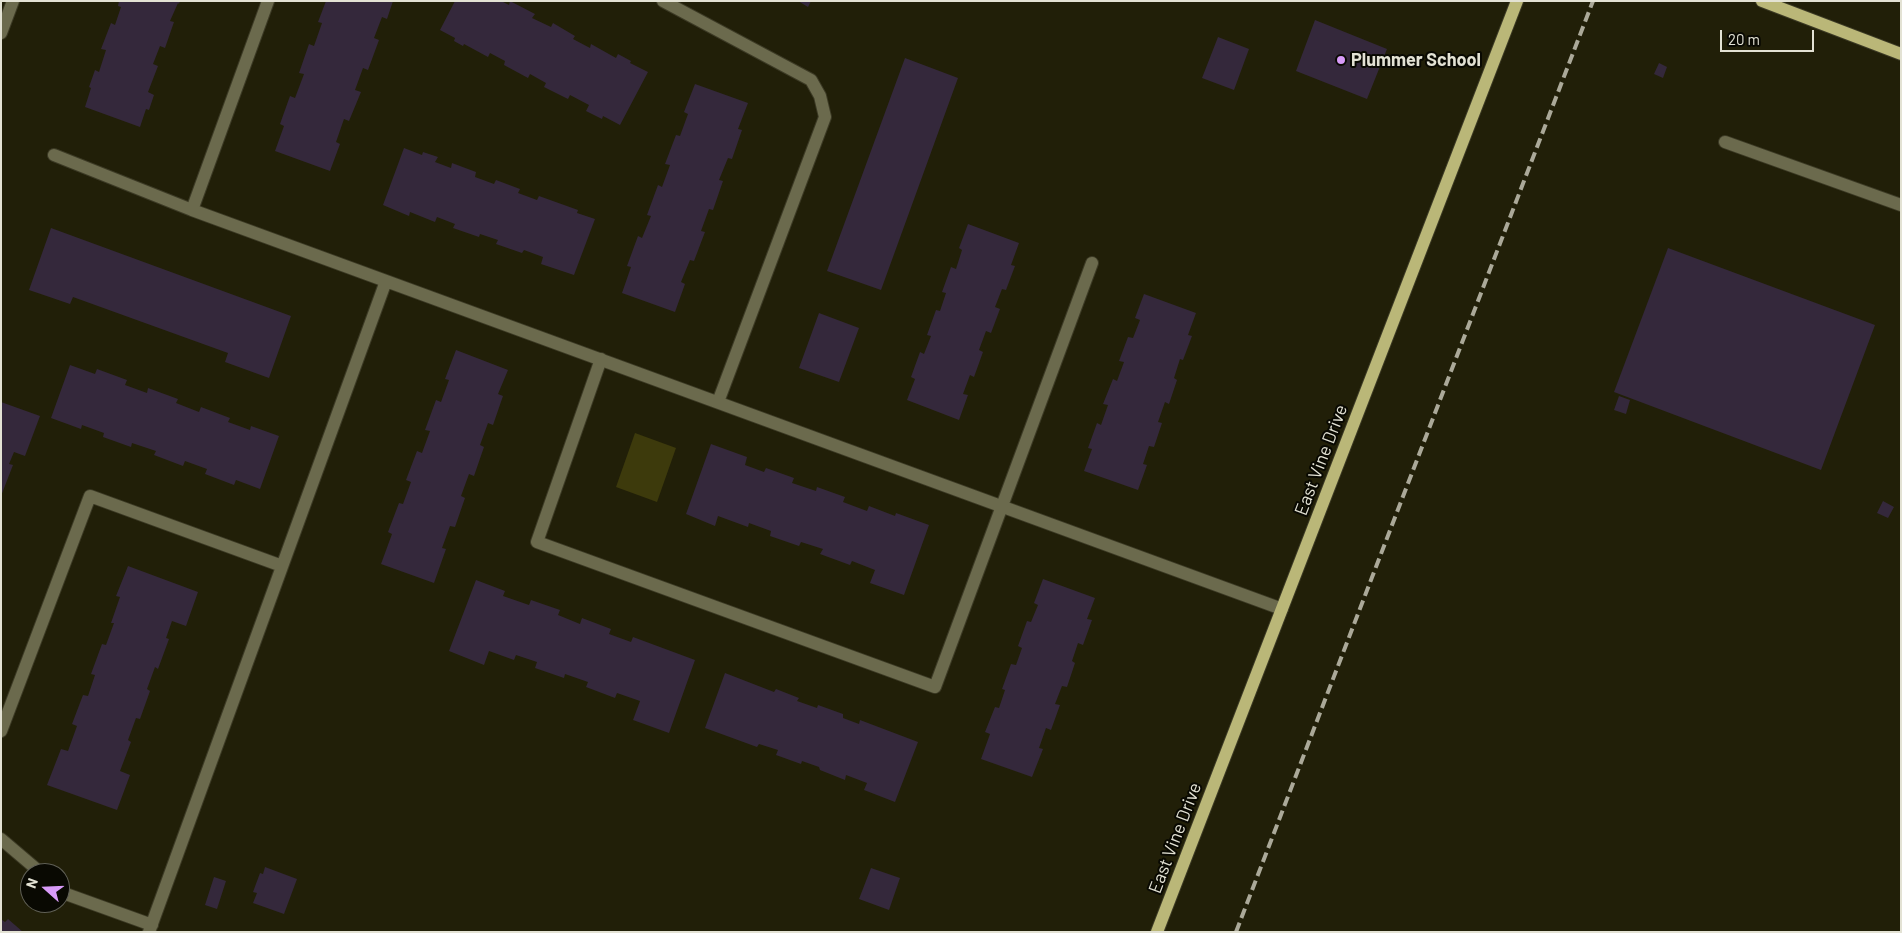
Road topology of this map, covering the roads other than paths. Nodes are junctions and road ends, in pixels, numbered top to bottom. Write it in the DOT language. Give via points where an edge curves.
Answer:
graph roads {
  1 [pos="13,1"];
  2 [pos="268,1"];
  3 [pos="663,1"];
  4 [pos="1517,1"];
  5 [pos="1762,1"];
  6 [pos="1,33"];
  7 [pos="1901,54"];
  8 [pos="1725,142"];
  9 [pos="54,155"];
  10 [pos="1901,206"];
  11 [pos="192,210"];
  12 [pos="1092,263"];
  13 [pos="386,281"];
  14 [pos="601,359"];
  15 [pos="718,402"];
  16 [pos="1001,506"];
  17 [pos="282,566"];
  18 [pos="1282,609"];
  19 [pos="1,731"];
  20 [pos="1,839"];
  21 [pos="29,863"];
  22 [pos="70,896"];
  23 [pos="150,928"];
  24 [pos="1157,932"];
  1 -- 6 [label="street"];
  2 -- 11 [label="street"];
  3 -- 15 [label="street" via="811,80 820,96 825,117"];
  4 -- 18 [label="main road, East Vine Drive"];
  5 -- 7 [label="main road"];
  8 -- 10 [label="street"];
  9 -- 11 [label="street"];
  11 -- 13 [label="street"];
  12 -- 16 [label="street"];
  13 -- 14 [label="street"];
  13 -- 17 [label="street"];
  14 -- 15 [label="street"];
  14 -- 16 [label="street" via="537,542 936,687"];
  15 -- 16 [label="street"];
  16 -- 18 [label="street"];
  17 -- 19 [label="street" via="90,496"];
  17 -- 23 [label="street"];
  18 -- 24 [label="main road, East Vine Drive"];
  20 -- 21 [label="street"];
  22 -- 23 [label="street"];
}
